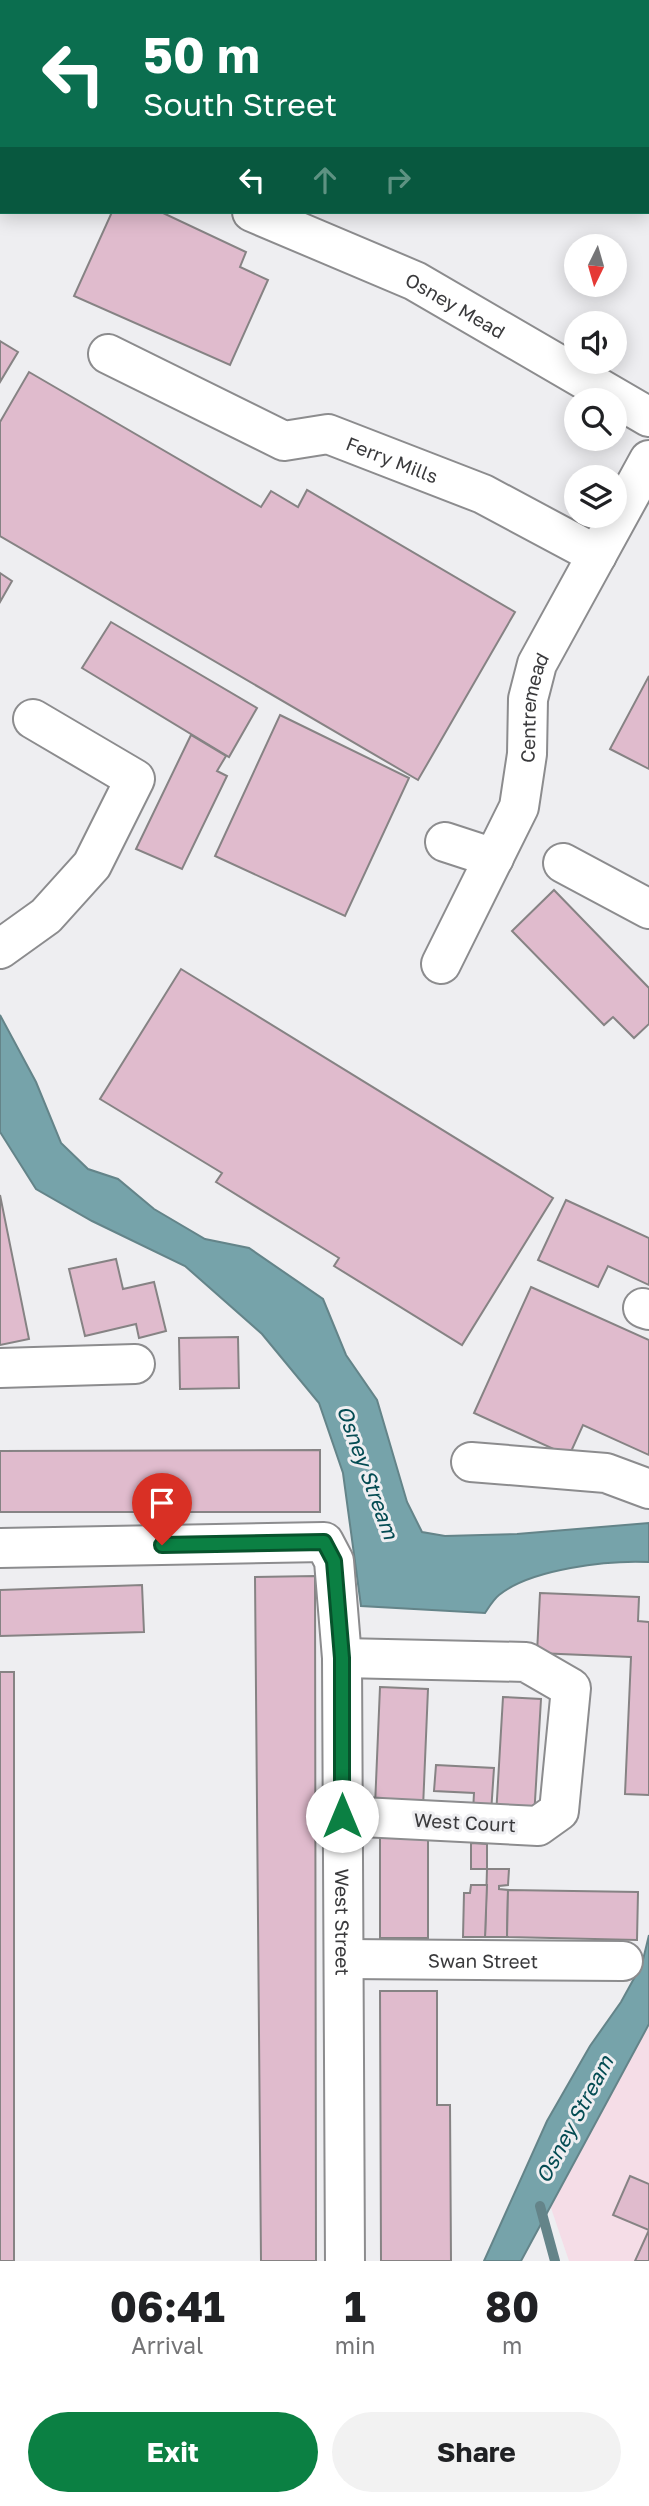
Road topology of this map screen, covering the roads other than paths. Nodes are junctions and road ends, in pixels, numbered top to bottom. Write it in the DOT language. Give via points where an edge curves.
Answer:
graph roads {
  1 [pos="262,214"];
  2 [pos="292,220"];
  3 [pos="107,354"];
  4 [pos="649,417"];
  5 [pos="649,460"];
  6 [pos="597,555"];
  7 [pos="33,719"];
  8 [pos="445,842"];
  9 [pos="494,858"];
  10 [pos="563,863"];
  11 [pos="649,909"];
  12 [pos="0,949"];
  13 [pos="441,964"];
  14 [pos="135,1364"];
  15 [pos="0,1368"];
  16 [pos="471,1462"];
  17 [pos="649,1489"];
  18 [pos="0,1548"];
  19 [pos="342,1658"];
  20 [pos="342,1816"];
  21 [pos="345,1959"];
  22 [pos="623,1961"];
  23 [pos="345,2261"];
  1 -- 2 [label="street, Osney Mead"];
  2 -- 4 [label="street, Osney Mead" via="415,281"];
  3 -- 6 [label="street, Ferry Mills" via="284,441 328,433 482,494"];
  5 -- 6 [label="street, Centremead"];
  6 -- 9 [label="street, Centremead" via="537,664 528,699 527,754 519,807"];
  7 -- 12 [label="street" via="135,779 92,865 46,916"];
  8 -- 9 [label="street"];
  9 -- 13 [label="street, Centremead"];
  10 -- 11 [label="street"];
  14 -- 15 [label="street"];
  16 -- 17 [label="street" via="606,1473"];
  18 -- 19 [label="street, West Street" via="324,1542 334,1561"];
  19 -- 20 [label="street, West Street"];
  19 -- 20 [label="street, West Court" via="526,1662 571,1688 559,1811 538,1826"];
  20 -- 21 [label="street, West Street"];
  21 -- 22 [label="street, Swan Street"];
  21 -- 23 [label="street, West Street"];
}
